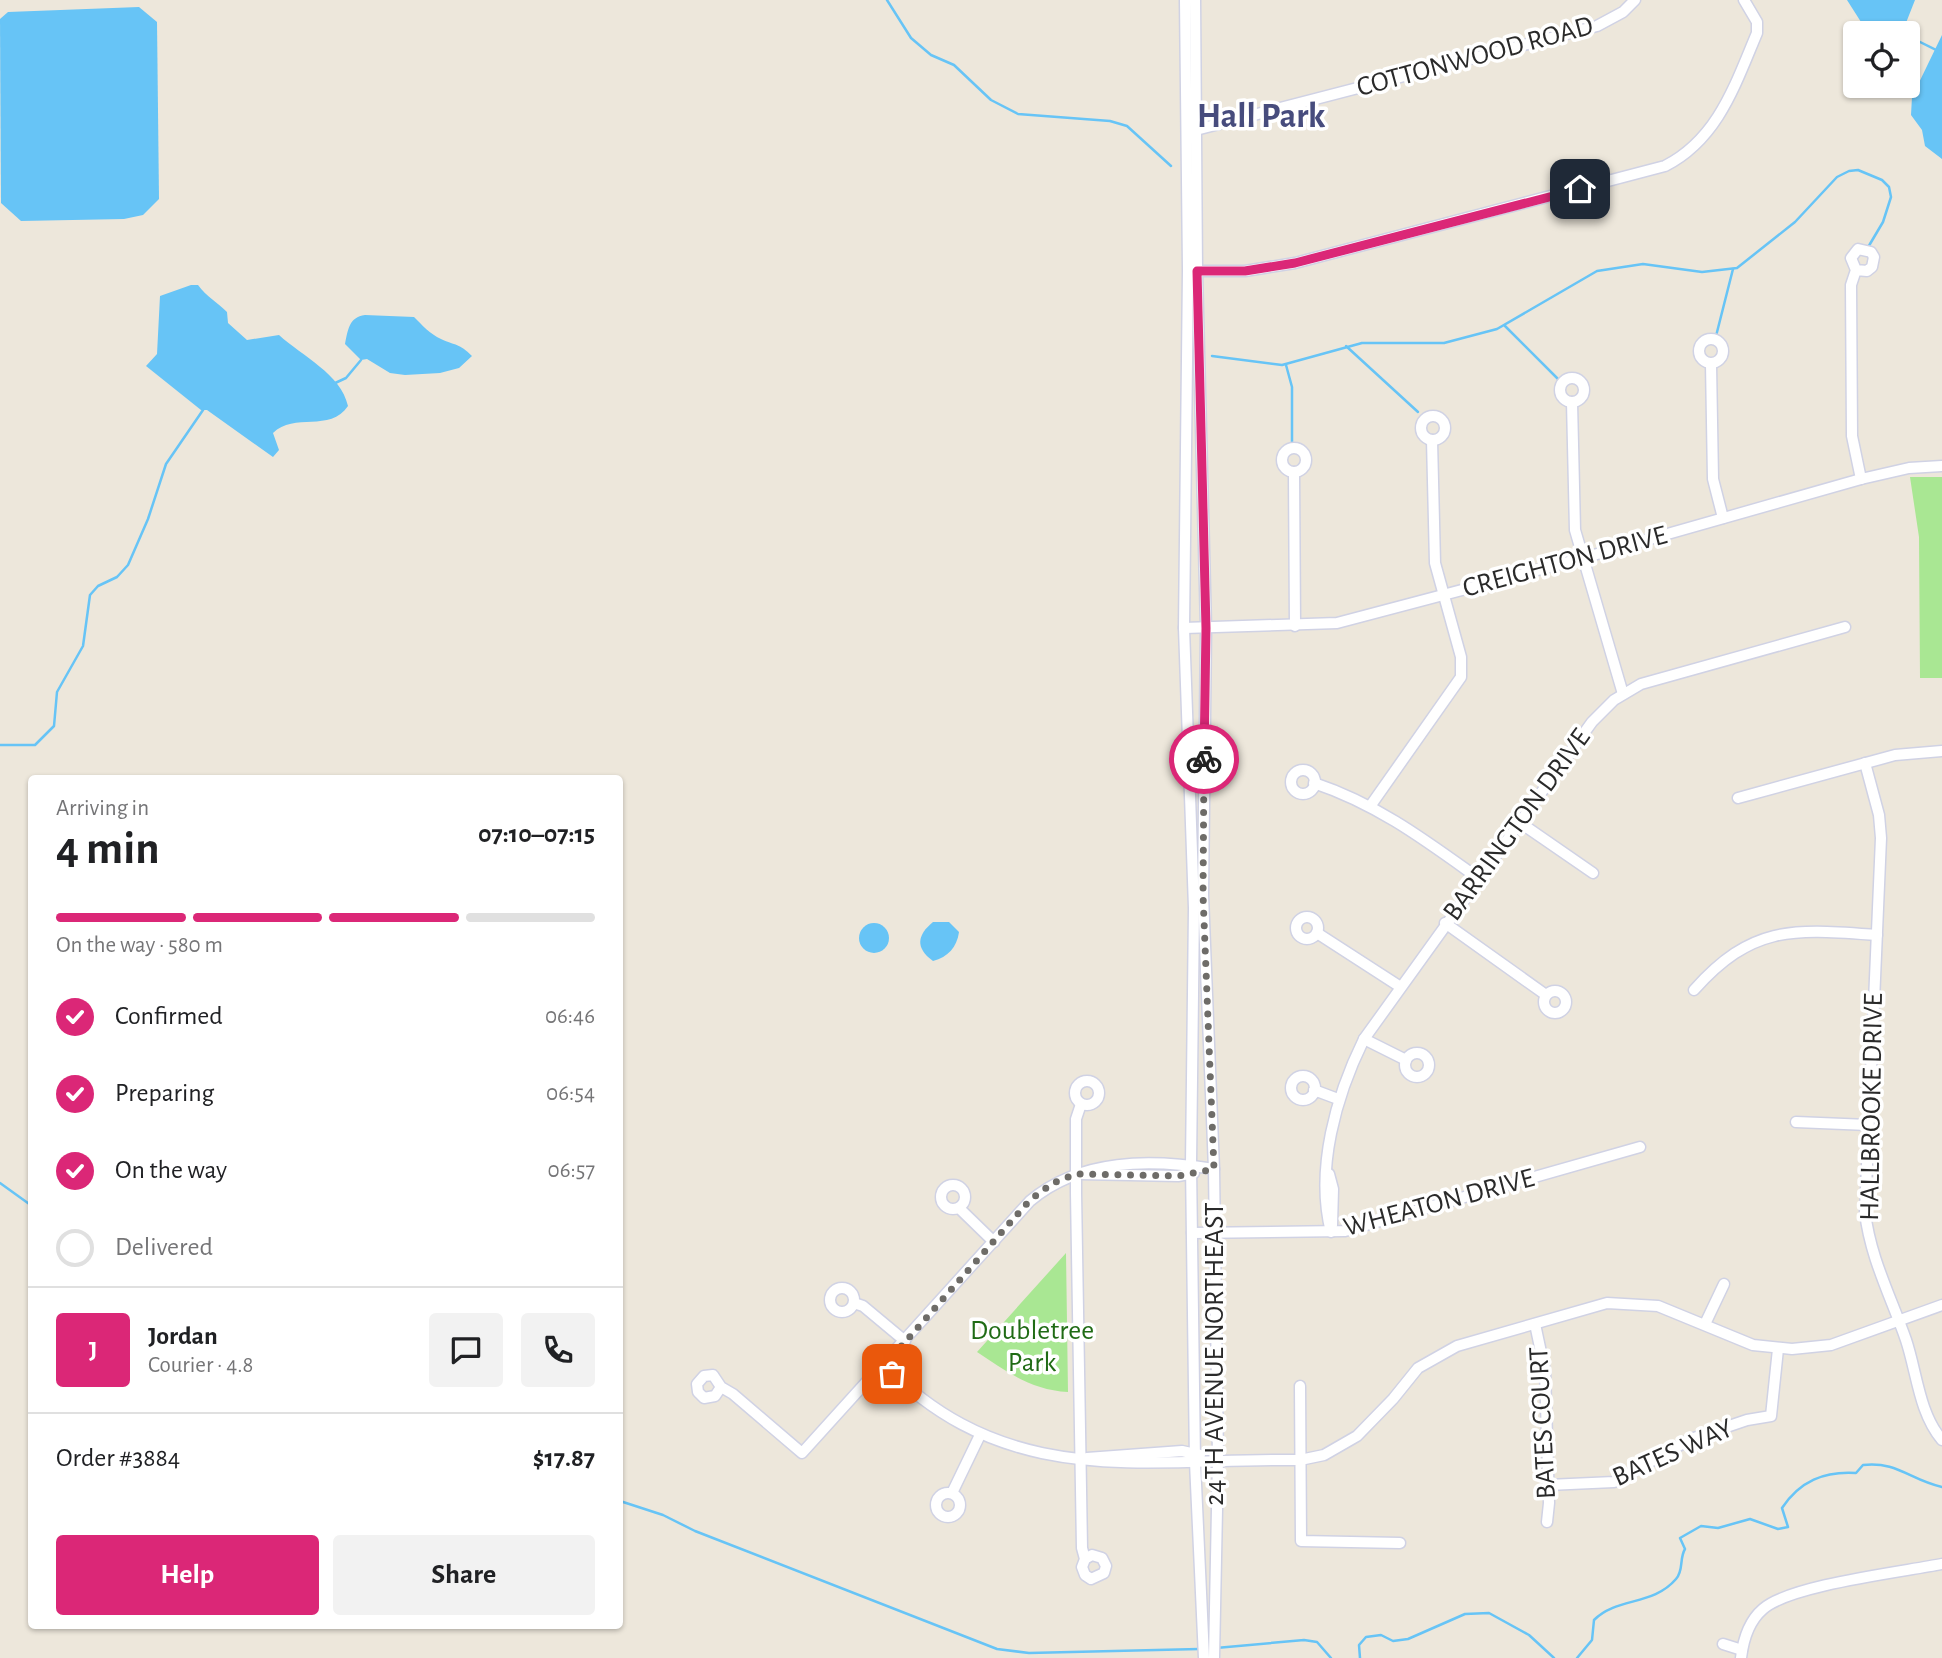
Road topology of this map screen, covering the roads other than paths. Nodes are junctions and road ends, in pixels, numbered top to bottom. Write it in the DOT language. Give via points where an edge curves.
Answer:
graph roads {
  1 [pos="1185,0"];
  2 [pos="1195,0"];
  3 [pos="1635,0"];
  4 [pos="1744,1"];
  5 [pos="1191,132"];
  6 [pos="1856,270"];
  7 [pos="1192,271"];
  8 [pos="1711,364"];
  9 [pos="1572,402"];
  10 [pos="1432,440"];
  11 [pos="1942,466"];
  12 [pos="1294,472"];
  13 [pos="1861,479"];
  14 [pos="1723,518"];
  15 [pos="1583,558"];
  16 [pos="1443,596"];
  17 [pos="1295,626"];
  18 [pos="1845,627"];
  19 [pos="1184,628"];
  20 [pos="1206,628"];
  21 [pos="1623,694"];
  22 [pos="1942,751"];
  23 [pos="1865,763"];
  24 [pos="1314,783"];
  25 [pos="1738,798"];
  26 [pos="1371,806"];
  27 [pos="1519,822"];
  28 [pos="1593,873"];
  29 [pos="1478,878"];
  30 [pos="1446,923"];
  31 [pos="1317,933"];
  32 [pos="1877,935"];
  33 [pos="1399,986"];
  34 [pos="1694,990"];
  35 [pos="1546,995"];
  36 [pos="1364,1038"];
  37 [pos="1406,1060"];
  38 [pos="1314,1090"];
  39 [pos="1338,1099"];
  40 [pos="1081,1104"];
  41 [pos="1796,1122"];
  42 [pos="1868,1125"];
  43 [pos="1640,1147"];
  44 [pos="1214,1169"];
  45 [pos="1191,1170"];
  46 [pos="1076,1174"];
  47 [pos="959,1208"];
  48 [pos="1331,1232"];
  49 [pos="1192,1233"];
  50 [pos="1214,1234"];
  51 [pos="994,1242"];
  52 [pos="1724,1284"];
  53 [pos="854,1303"];
  54 [pos="1942,1305"];
  55 [pos="1898,1321"];
  56 [pos="1535,1324"];
  57 [pos="1705,1324"];
  58 [pos="905,1341"];
  59 [pos="1777,1349"];
  60 [pos="884,1366"];
  61 [pos="1300,1386"];
  62 [pos="721,1387"];
  63 [pos="980,1435"];
  64 [pos="1942,1440"];
  65 [pos="1081,1458"];
  66 [pos="1195,1458"];
  67 [pos="1218,1459"];
  68 [pos="1300,1460"];
  69 [pos="1548,1485"];
  70 [pos="952,1493"];
  71 [pos="1546,1522"];
  72 [pos="1400,1543"];
  73 [pos="1085,1559"];
  74 [pos="1942,1564"];
  75 [pos="1208,1625"];
  76 [pos="1723,1644"];
  77 [pos="1741,1654"];
  78 [pos="1209,1655"];
  1 -- 5 [label="street, 24TH AVENUE NORTHEAST"];
  2 -- 5 [label="street, 24TH AVENUE NORTHEAST"];
  3 -- 5 [label="street, COTTONWOOD ROAD" via="1597,26"];
  4 -- 7 [label="street" via="1757,33 1721,113 1701,141 1665,166 1295,263 1245,271"];
  5 -- 7 [label="street, 24TH AVENUE NORTHEAST"];
  6 -- 13 [label="street" via="1851,285 1852,436"];
  7 -- 19 [label="street, 24TH AVENUE NORTHEAST"];
  7 -- 20 [label="street, 24TH AVENUE NORTHEAST"];
  8 -- 14 [label="street" via="1713,479"];
  9 -- 15 [label="street" via="1574,519"];
  10 -- 16 [label="street" via="1434,550"];
  11 -- 13 [label="street, CREIGHTON DRIVE"];
  12 -- 17 [label="street"];
  13 -- 14 [label="street, CREIGHTON DRIVE"];
  14 -- 15 [label="street, CREIGHTON DRIVE"];
  15 -- 16 [label="street, CREIGHTON DRIVE"];
  15 -- 21 [label="street"];
  16 -- 17 [label="street, CREIGHTON DRIVE" via="1337,623"];
  16 -- 26 [label="street" via="1461,657 1461,677"];
  17 -- 20 [label="street, CREIGHTON DRIVE"];
  18 -- 21 [label="street, BARRINGTON DRIVE" via="1671,674"];
  19 -- 20 [label="street, CREIGHTON DRIVE"];
  19 -- 45 [label="street, 24TH AVENUE NORTHEAST" via="1194,908"];
  20 -- 44 [label="street, 24TH AVENUE NORTHEAST" via="1203,895"];
  21 -- 27 [label="street, BARRINGTON DRIVE" via="1602,710 1577,740"];
  22 -- 23 [label="street" via="1903,753"];
  23 -- 25 [label="street"];
  23 -- 32 [label="street, HALLBROOKE DRIVE" via="1880,824"];
  24 -- 26 [label="street"];
  26 -- 29 [label="street"];
  27 -- 28 [label="street"];
  27 -- 29 [label="street, BARRINGTON DRIVE"];
  29 -- 30 [label="street, BARRINGTON DRIVE"];
  30 -- 33 [label="street, BARRINGTON DRIVE"];
  30 -- 35 [label="street"];
  31 -- 33 [label="street"];
  32 -- 34 [label="street" via="1794,932 1763,938 1737,950"];
  32 -- 42 [label="street, HALLBROOKE DRIVE"];
  33 -- 36 [label="street, BARRINGTON DRIVE"];
  36 -- 37 [label="street"];
  36 -- 39 [label="street, BARRINGTON DRIVE"];
  38 -- 39 [label="street"];
  39 -- 48 [label="street, BARRINGTON DRIVE" via="1328,1172 1334,1209"];
  40 -- 46 [label="street" via="1076,1119"];
  41 -- 42 [label="street"];
  42 -- 55 [label="street, HALLBROOKE DRIVE" via="1866,1221"];
  43 -- 48 [label="street, WHEATON DRIVE"];
  44 -- 45 [label="street"];
  44 -- 50 [label="street, 24TH AVENUE NORTHEAST"];
  45 -- 46 [label="street" via="1178,1163 1098,1166"];
  45 -- 49 [label="street, 24TH AVENUE NORTHEAST"];
  46 -- 51 [label="street" via="1042,1190"];
  46 -- 65 [label="street"];
  47 -- 51 [label="street"];
  48 -- 50 [label="street, WHEATON DRIVE"];
  49 -- 50 [label="street, WHEATON DRIVE"];
  49 -- 66 [label="street, 24TH AVENUE NORTHEAST"];
  50 -- 67 [label="street, 24TH AVENUE NORTHEAST"];
  51 -- 58 [label="street"];
  52 -- 57 [label="street"];
  53 -- 58 [label="street"];
  54 -- 55 [label="street"];
  55 -- 59 [label="street" via="1831,1345"];
  55 -- 64 [label="street, HALLBROOKE DRIVE" via="1927,1415"];
  56 -- 57 [label="street" via="1607,1303 1628,1302"];
  56 -- 68 [label="street" via="1457,1346 1418,1368 1357,1436 1324,1455"];
  56 -- 69 [label="street, BATES COURT" via="1545,1371"];
  57 -- 59 [label="street" via="1753,1345"];
  58 -- 60 [label="street"];
  59 -- 69 [label="street, BATES WAY" via="1771,1416 1691,1438 1614,1482"];
  60 -- 62 [label="street" via="802,1453"];
  60 -- 63 [label="street" via="934,1408"];
  61 -- 68 [label="street"];
  63 -- 65 [label="street" via="1028,1451"];
  63 -- 70 [label="street"];
  65 -- 66 [label="street" via="1182,1451"];
  65 -- 73 [label="street"];
  66 -- 67 [label="street"];
  66 -- 75 [label="street, 24TH AVENUE NORTHEAST"];
  67 -- 68 [label="street"];
  67 -- 75 [label="street, 24TH AVENUE NORTHEAST"];
  68 -- 72 [label="street" via="1301,1541"];
  69 -- 71 [label="street, BATES COURT"];
  74 -- 77 [label="street" via="1793,1594 1762,1609"];
  75 -- 78 [label="street, 24TH AVENUE NORTHEAST"];
  76 -- 77 [label="street"];
}
